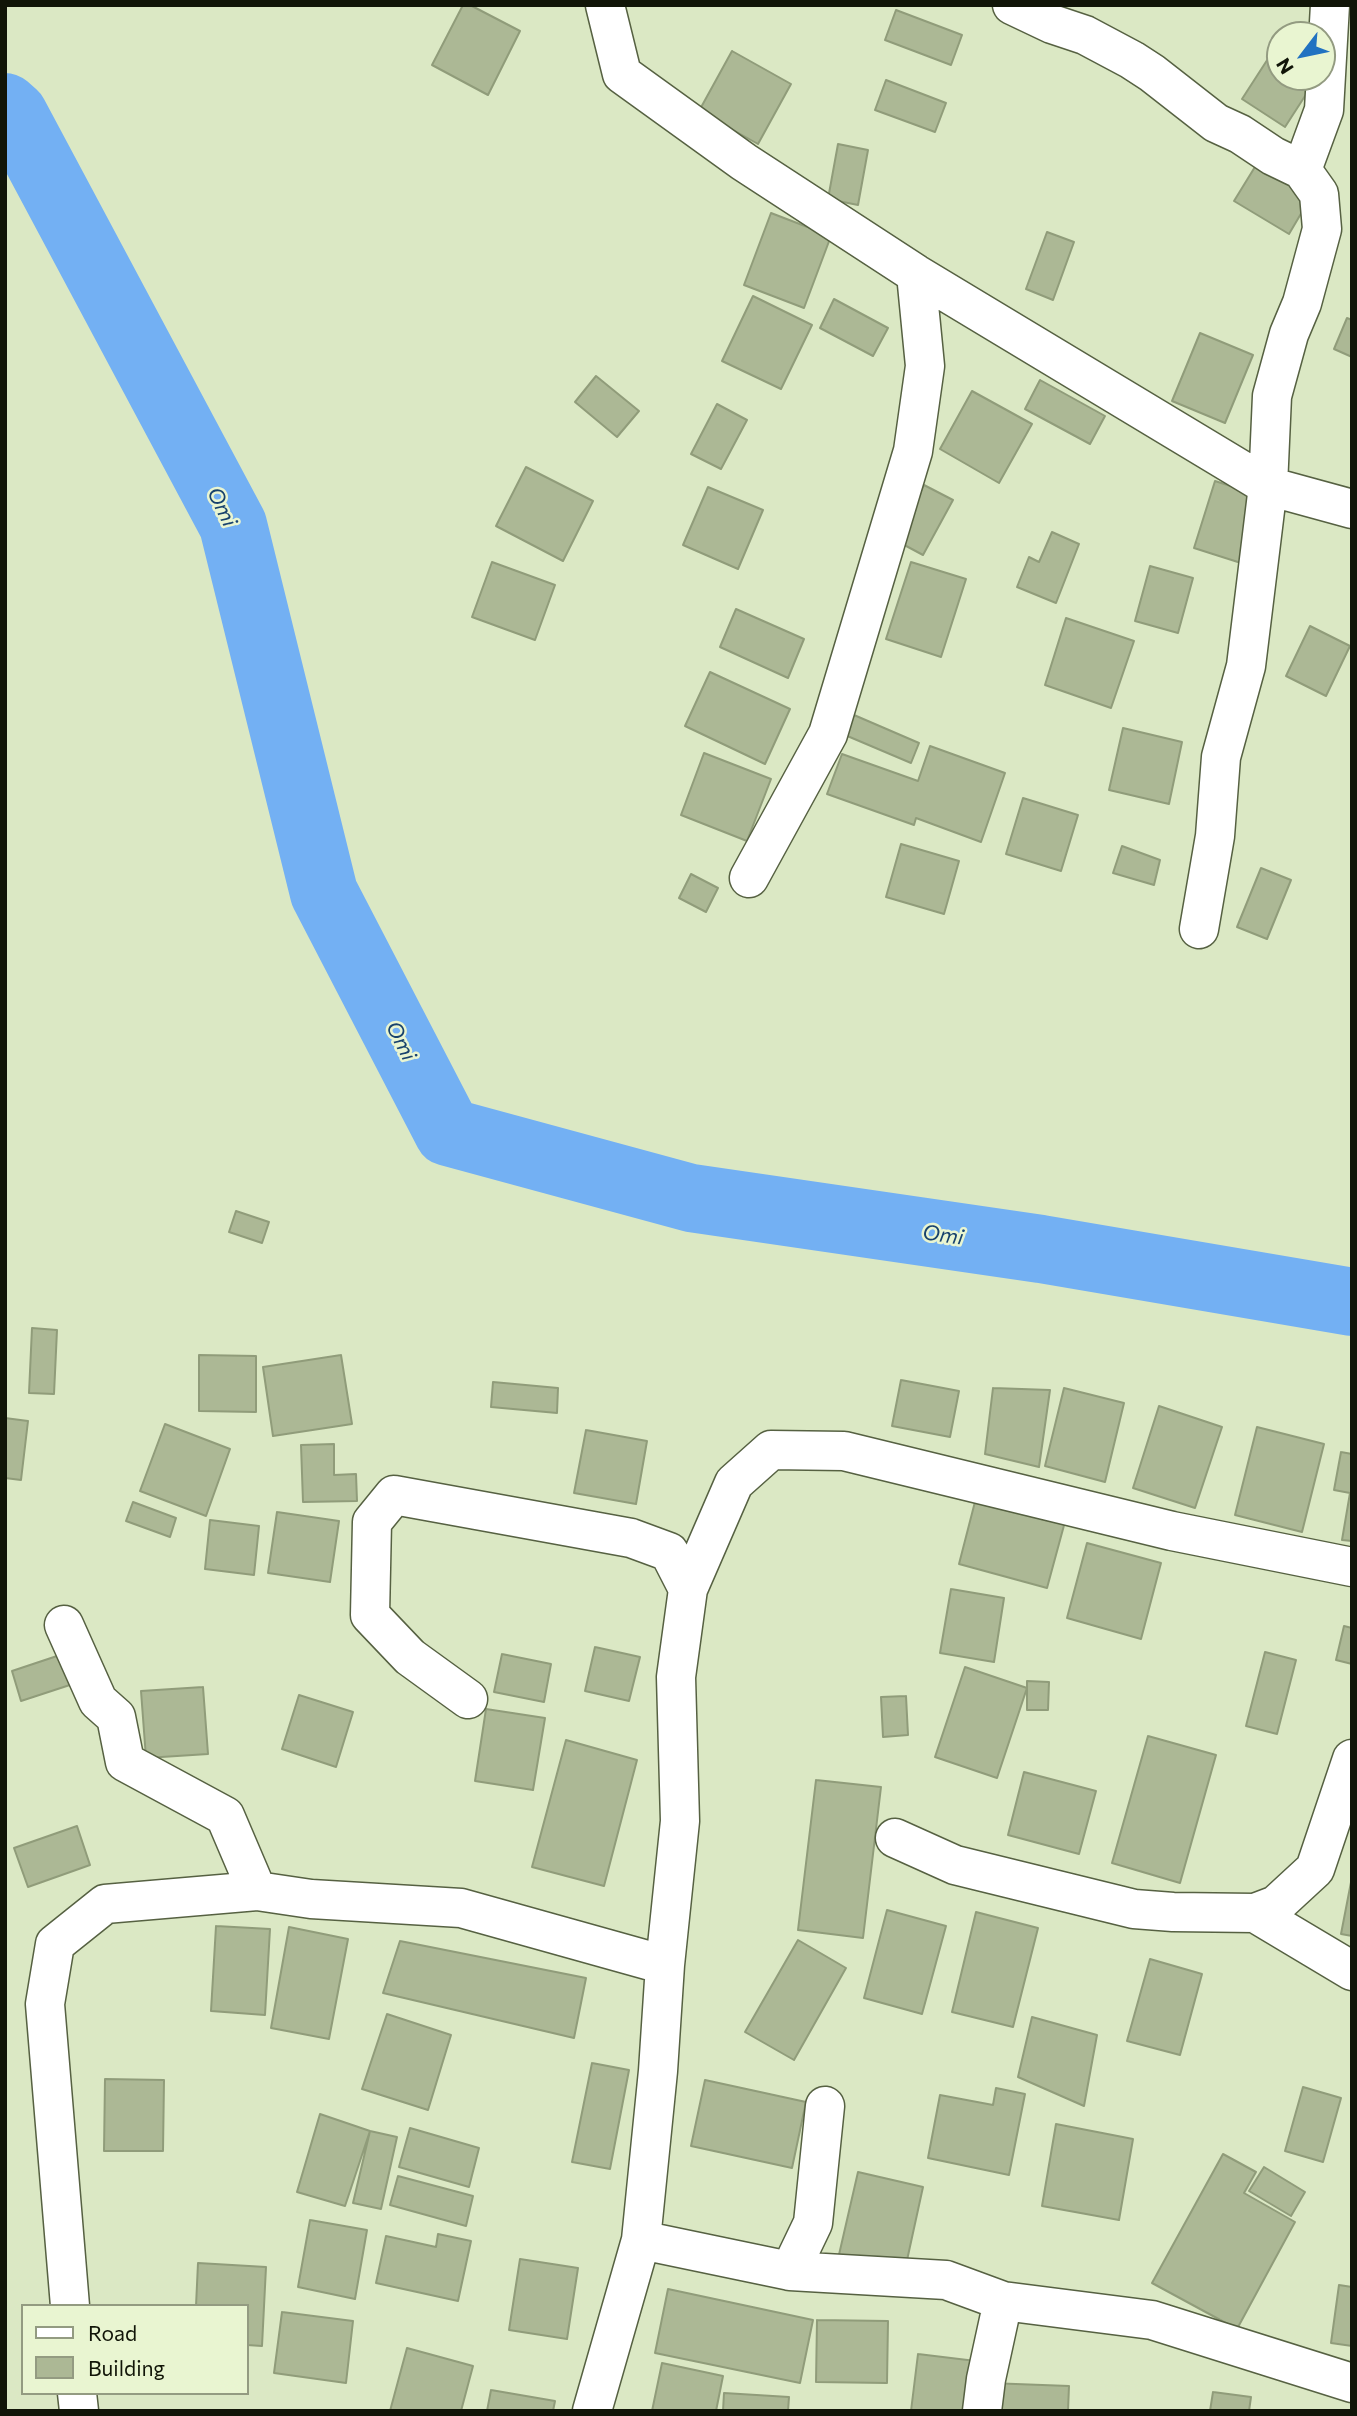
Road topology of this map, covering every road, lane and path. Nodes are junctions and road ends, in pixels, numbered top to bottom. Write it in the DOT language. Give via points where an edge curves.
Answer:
graph roads {
  1 [pos="605,5"];
  2 [pos="1012,5"];
  3 [pos="1330,5"];
  4 [pos="1302,170"];
  5 [pos="916,274"];
  6 [pos="1268,486"];
  7 [pos="1352,509"];
  8 [pos="749,878"];
  9 [pos="1199,929"];
  10 [pos="1352,1567"];
  11 [pos="688,1589"];
  12 [pos="64,1625"];
  13 [pos="468,1699"];
  14 [pos="1352,1759"];
  15 [pos="895,1838"];
  16 [pos="257,1891"];
  17 [pos="1255,1913"];
  18 [pos="665,1965"];
  19 [pos="1352,1970"];
  20 [pos="825,2106"];
  21 [pos="641,2240"];
  22 [pos="790,2271"];
  23 [pos="1003,2301"];
  24 [pos="70,2304"];
  25 [pos="1352,2383"];
  26 [pos="593,2411"];
  27 [pos="982,2411"];
  1 -- 5 [label="street" via="621,75"];
  2 -- 4 [label="street" via="1132,60 1216,123"];
  3 -- 4 [label="street" via="1324,110"];
  4 -- 6 [label="street" via="1319,194 1322,229 1272,396"];
  5 -- 6 [label="street"];
  5 -- 8 [label="street" via="925,366 913,452 828,734"];
  6 -- 7 [label="street"];
  6 -- 9 [label="street" via="1246,666 1221,757 1215,836"];
  10 -- 11 [label="street" via="1172,1531 844,1451 771,1450 734,1483"];
  11 -- 13 [label="street" via="669,1552 631,1538 394,1495 372,1522 370,1615 410,1657"];
  11 -- 18 [label="street" via="676,1677 680,1821"];
  12 -- 16 [label="street" via="98,1701 116,1717 125,1762 225,1816"];
  14 -- 17 [label="street" via="1315,1869 1276,1905"];
  15 -- 17 [label="street" via="955,1865 1134,1909"];
  16 -- 18 [label="street" via="461,1908"];
  16 -- 24 [label="street" via="105,1903 55,1944 45,2004"];
  17 -- 19 [label="street"];
  18 -- 21 [label="street"];
  20 -- 22 [label="street" via="813,2223"];
  21 -- 22 [label="street"];
  21 -- 26 [label="street"];
  22 -- 23 [label="street" via="946,2280"];
  23 -- 25 [label="street" via="1152,2320"];
  23 -- 27 [label="street"];
}
